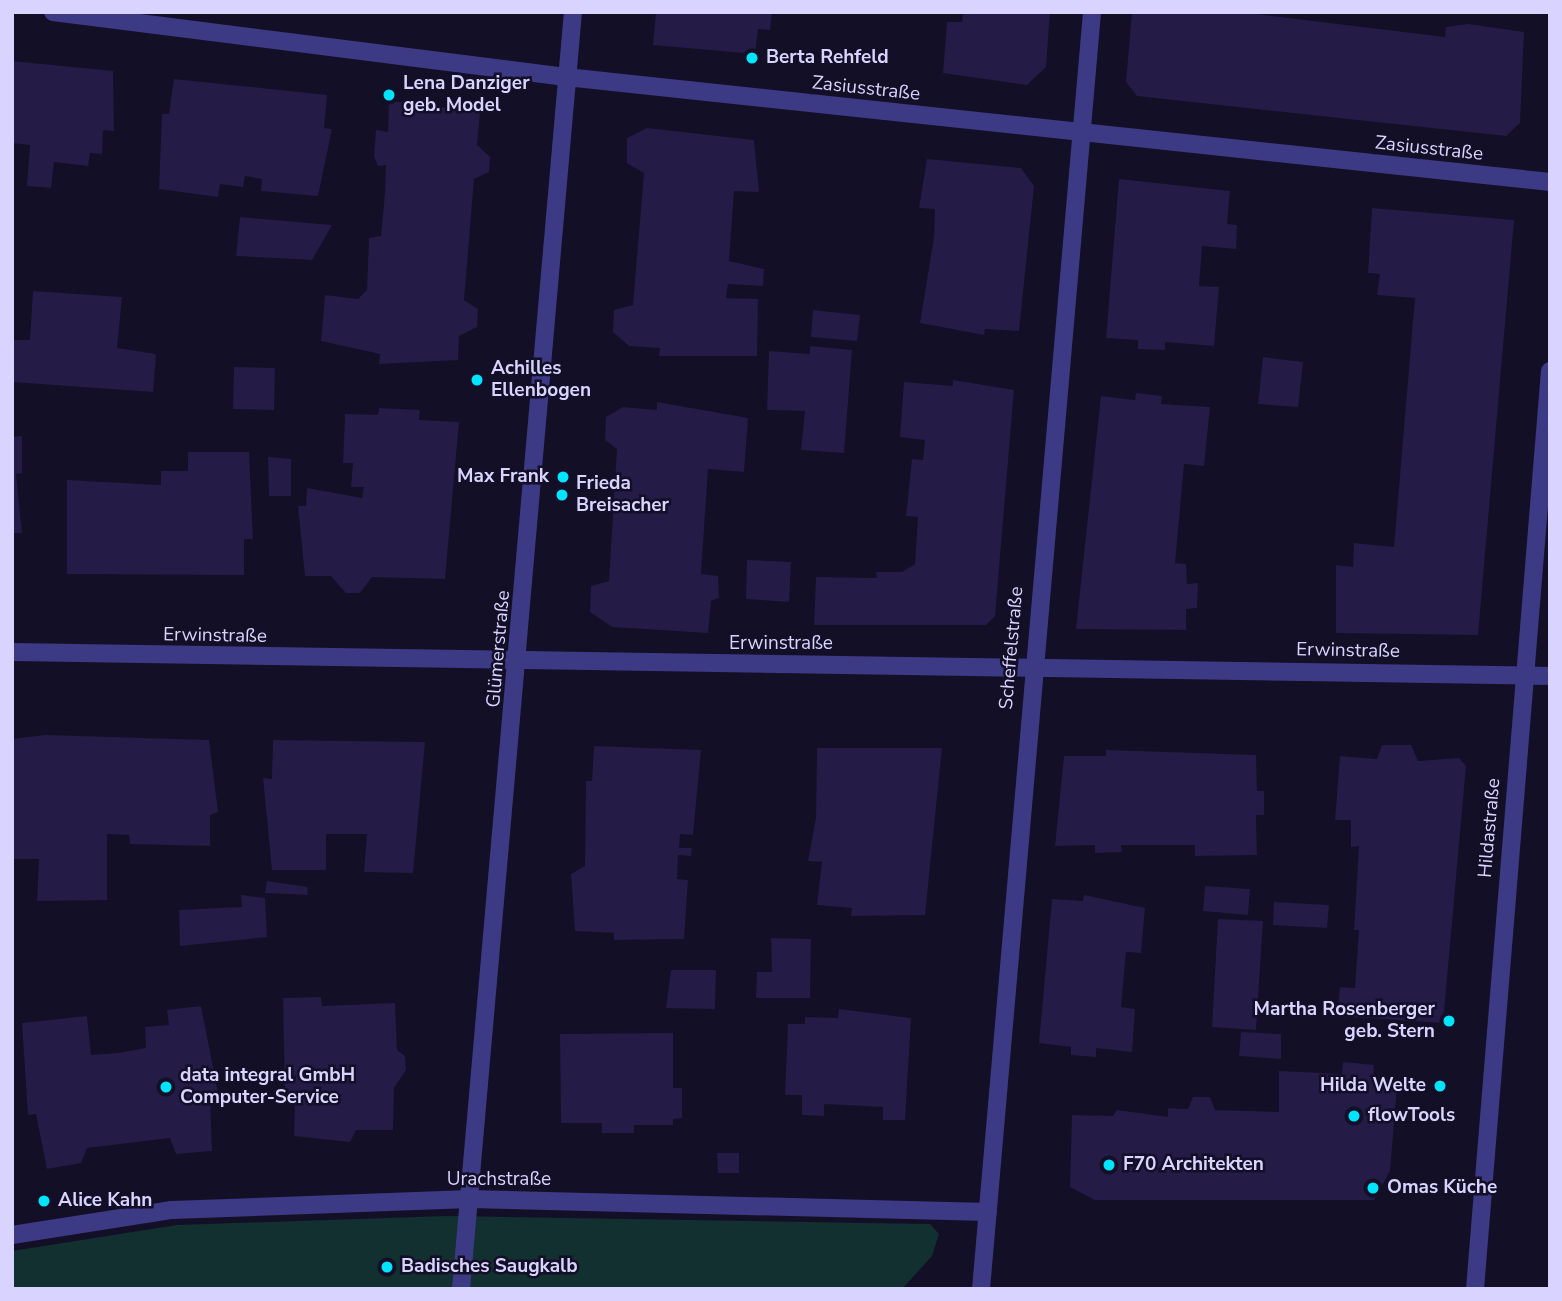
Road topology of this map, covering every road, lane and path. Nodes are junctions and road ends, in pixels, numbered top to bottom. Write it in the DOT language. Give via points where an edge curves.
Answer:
graph roads {
  1 [pos="53,12"];
  2 [pos="573,12"];
  3 [pos="1092,12"];
  4 [pos="566,76"];
  5 [pos="1080,134"];
  6 [pos="1550,182"];
  7 [pos="1550,371"];
  8 [pos="12,652"];
  9 [pos="519,663"];
  10 [pos="1031,666"];
  11 [pos="1524,676"];
  12 [pos="1550,676"];
  13 [pos="470,1199"];
  14 [pos="988,1212"];
  15 [pos="12,1235"];
  16 [pos="461,1289"];
  17 [pos="981,1289"];
  18 [pos="1475,1289"];
  1 -- 4 [label="street, Zasiusstraße"];
  2 -- 4 [label="street, Glümerstraße"];
  3 -- 5 [label="street, Scheffelstraße"];
  4 -- 5 [label="street, Zasiusstraße"];
  4 -- 9 [label="street, Glümerstraße"];
  5 -- 6 [label="street, Zasiusstraße"];
  5 -- 10 [label="street, Scheffelstraße"];
  7 -- 11 [label="street, Hildastraße"];
  8 -- 9 [label="street, Erwinstraße"];
  9 -- 10 [label="street, Erwinstraße"];
  9 -- 13 [label="street, Glümerstraße"];
  10 -- 11 [label="street, Erwinstraße"];
  10 -- 14 [label="street, Scheffelstraße"];
  11 -- 12 [label="street, Erwinstraße"];
  11 -- 18 [label="street, Hildastraße"];
  13 -- 14 [label="street, Urachstraße"];
  13 -- 15 [label="street, Urachstraße" via="172,1210"];
  13 -- 16 [label="street, Glümerstraße"];
  14 -- 17 [label="street, Scheffelstraße"];
}
